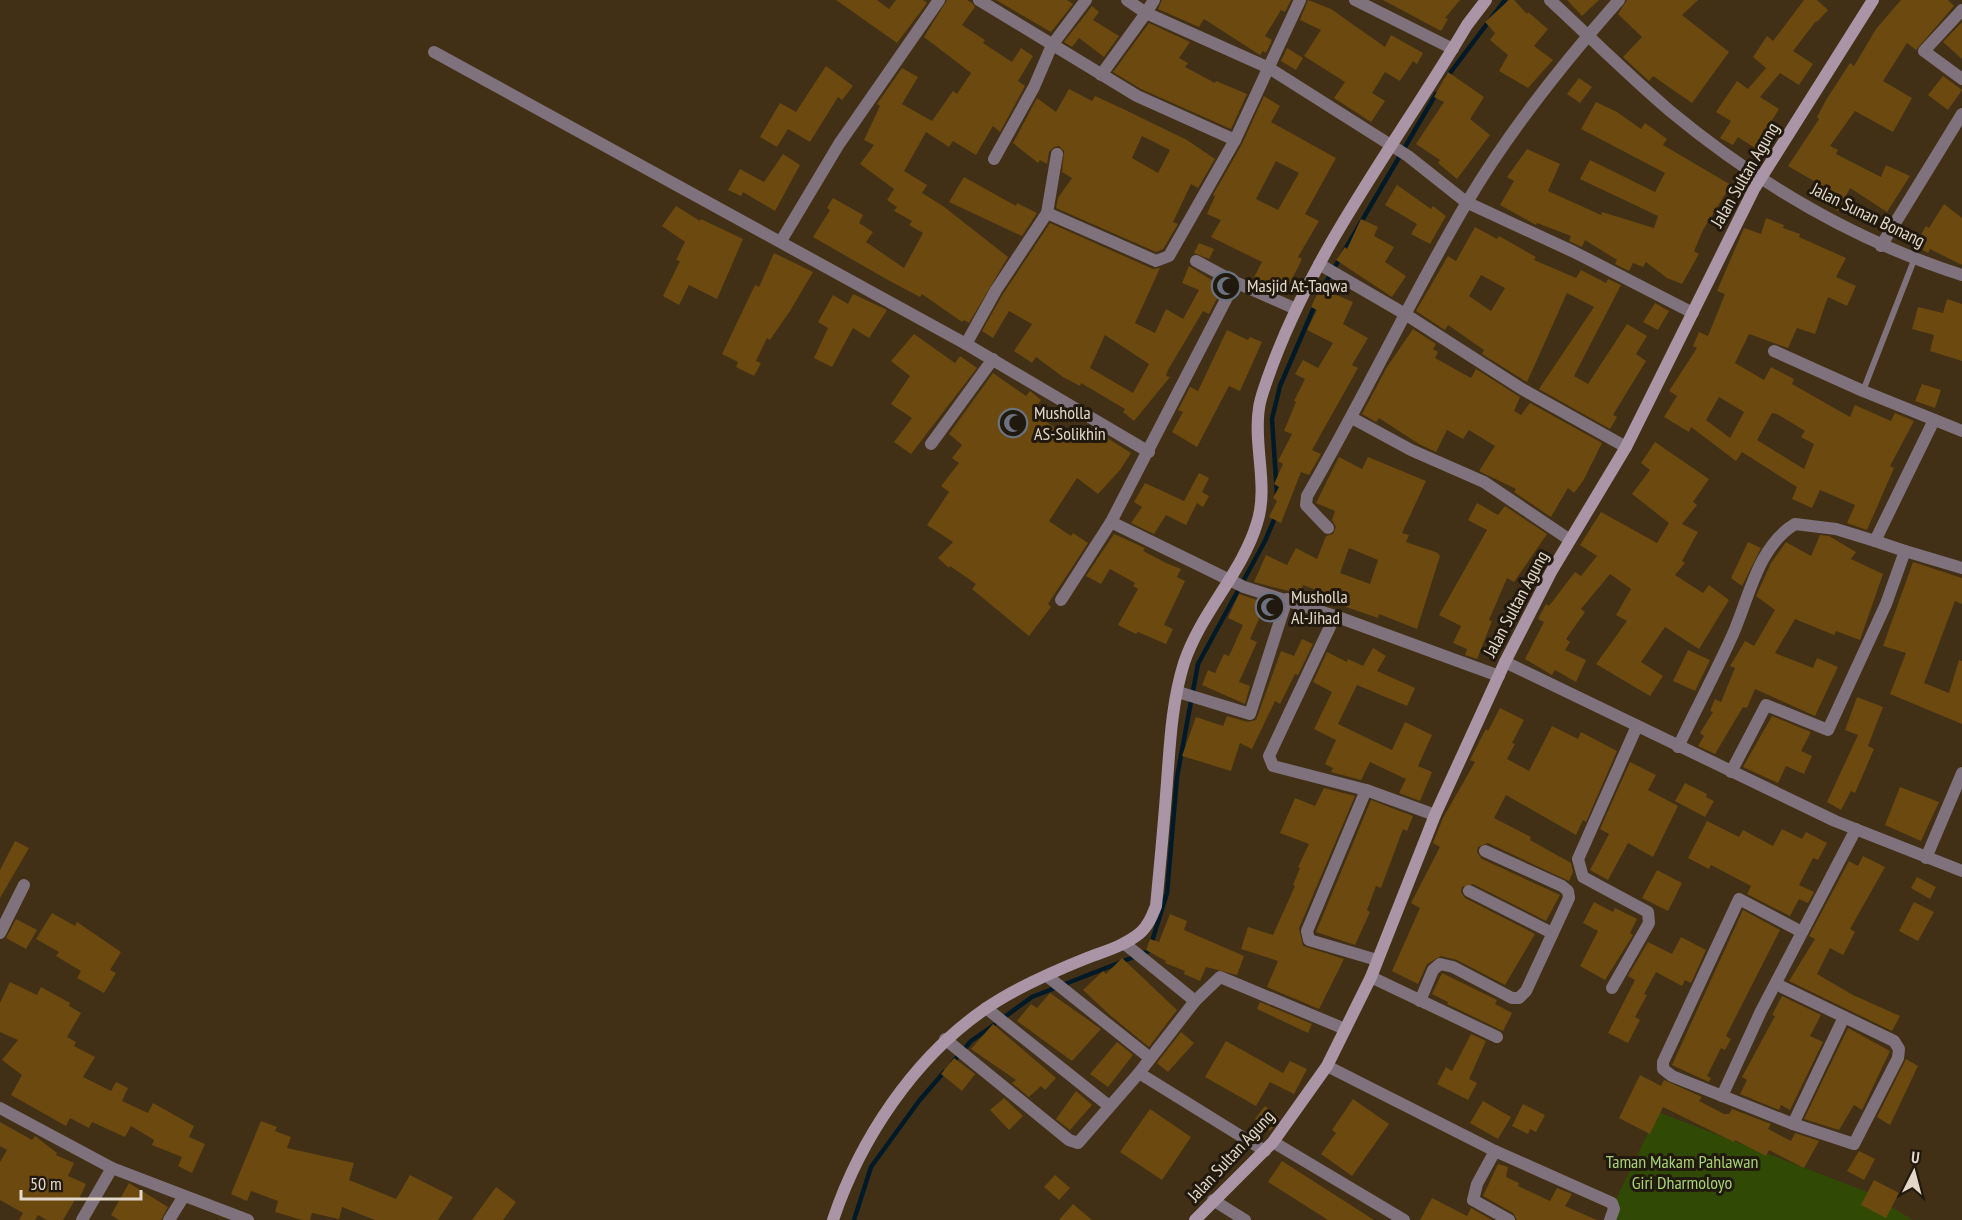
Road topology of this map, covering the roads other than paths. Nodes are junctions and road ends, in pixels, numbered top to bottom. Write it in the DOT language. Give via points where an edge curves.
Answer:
graph roads {
  1 [pos="939,0"];
  2 [pos="979,0"];
  3 [pos="1086,0"];
  4 [pos="1127,0"];
  5 [pos="1154,0"];
  6 [pos="1300,0"];
  7 [pos="1355,0"];
  8 [pos="1486,0"];
  9 [pos="1550,0"];
  10 [pos="1619,0"];
  11 [pos="1873,0"];
  12 [pos="1956,0"];
  13 [pos="1962,5"];
  14 [pos="1962,10"];
  15 [pos="1146,14"];
  16 [pos="1588,35"];
  17 [pos="1052,45"];
  18 [pos="1453,49"];
  19 [pos="434,52"];
  20 [pos="1269,68"];
  21 [pos="1101,75"];
  22 [pos="1962,79"];
  23 [pos="1962,114"];
  24 [pos="1235,140"];
  25 [pos="1393,146"];
  26 [pos="1057,154"];
  27 [pos="994,159"];
  28 [pos="1761,180"];
  29 [pos="1467,202"];
  30 [pos="1047,213"];
  31 [pos="781,241"];
  32 [pos="1881,246"];
  33 [pos="1914,260"];
  34 [pos="1196,261"];
  35 [pos="1328,269"];
  36 [pos="1962,275"];
  37 [pos="1235,282"];
  38 [pos="1296,309"];
  39 [pos="1405,314"];
  40 [pos="1693,314"];
  41 [pos="966,344"];
  42 [pos="1774,351"];
  43 [pos="993,360"];
  44 [pos="1863,391"];
  45 [pos="1352,418"];
  46 [pos="1934,420"];
  47 [pos="1962,431"];
  48 [pos="932,444"];
  49 [pos="1626,447"];
  50 [pos="1149,453"];
  51 [pos="1111,522"];
  52 [pos="1328,528"];
  53 [pos="1570,540"];
  54 [pos="1875,541"];
  55 [pos="1905,552"];
  56 [pos="1962,568"];
  57 [pos="1236,584"];
  58 [pos="1287,599"];
  59 [pos="1061,600"];
  60 [pos="1335,616"];
  61 [pos="1504,662"];
  62 [pos="1499,676"];
  63 [pos="1178,692"];
  64 [pos="1637,726"];
  65 [pos="1678,747"];
  66 [pos="1731,772"];
  67 [pos="1962,773"];
  68 [pos="1366,790"];
  69 [pos="1436,815"];
  70 [pos="1856,829"];
  71 [pos="1485,851"];
  72 [pos="1926,858"];
  73 [pos="1962,871"];
  74 [pos="24,885"];
  75 [pos="1469,891"];
  76 [pos="1802,932"];
  77 [pos="0,933"];
  78 [pos="1552,933"];
  79 [pos="1125,944"];
  80 [pos="1377,960"];
  81 [pos="1047,976"];
  82 [pos="1371,977"];
  83 [pos="1776,984"];
  84 [pos="1612,988"];
  85 [pos="1420,1000"];
  86 [pos="1195,1001"];
  87 [pos="986,1008"];
  88 [pos="1844,1017"];
  89 [pos="1345,1029"];
  90 [pos="1497,1037"];
  91 [pos="945,1040"];
  92 [pos="1150,1058"];
  93 [pos="1327,1066"];
  94 [pos="1139,1073"];
  95 [pos="1722,1096"];
  96 [pos="1109,1106"];
  97 [pos="0,1108"];
  98 [pos="1793,1124"];
  99 [pos="1269,1147"];
  100 [pos="1495,1151"];
  101 [pos="112,1168"];
  102 [pos="184,1196"];
  103 [pos="1213,1200"];
  104 [pos="82,1220"];
  105 [pos="170,1220"];
  106 [pos="248,1220"];
  107 [pos="833,1220"];
  108 [pos="1195,1220"];
  109 [pos="1245,1220"];
  110 [pos="1404,1220"];
  111 [pos="1509,1220"];
  112 [pos="1610,1220"];
  1 -- 31 [label="street" via="839,144"];
  2 -- 17 [label="street"];
  3 -- 17 [label="street"];
  4 -- 15 [label="street"];
  5 -- 15 [label="street"];
  6 -- 20 [label="street"];
  7 -- 18 [label="street"];
  8 -- 18 [label="street"];
  9 -- 16 [label="street, Jalan Sunan Bonang"];
  10 -- 16 [label="street"];
  11 -- 28 [label="street, Jalan Sultan Agung"];
  12 -- 13 [label="street"];
  14 -- 22 [label="street" via="1924,51"];
  15 -- 20 [label="street"];
  15 -- 21 [label="street"];
  16 -- 28 [label="street, Jalan Sunan Bonang" via="1671,111"];
  16 -- 29 [label="street"];
  17 -- 21 [label="street"];
  17 -- 27 [label="street" via="1034,87"];
  18 -- 25 [label="street"];
  19 -- 31 [label="street" via="703,202"];
  20 -- 24 [label="street"];
  20 -- 25 [label="street"];
  21 -- 24 [label="street" via="1137,96"];
  23 -- 32 [label="street"];
  24 -- 30 [label="street" via="1165,259 1156,261"];
  25 -- 29 [label="street"];
  25 -- 35 [label="street"];
  26 -- 30 [label="street"];
  28 -- 32 [label="street, Jalan Sunan Bonang"];
  28 -- 40 [label="street, Jalan Sultan Agung"];
  29 -- 39 [label="street"];
  29 -- 40 [label="street"];
  30 -- 41 [label="street"];
  31 -- 41 [label="street" via="834,274"];
  32 -- 33 [label="street, Jalan Sunan Bonang"];
  33 -- 36 [label="street, Jalan Sunan Bonang"];
  33 -- 44 [label="lane"];
  34 -- 37 [label="street"];
  35 -- 38 [label="street"];
  35 -- 39 [label="street"];
  37 -- 38 [label="street"];
  37 -- 50 [label="street"];
  38 -- 57 [label="street" via="1259,408 1258,520"];
  39 -- 45 [label="street"];
  39 -- 49 [label="street" via="1522,389"];
  40 -- 49 [label="street, Jalan Sultan Agung"];
  41 -- 43 [label="street"];
  42 -- 44 [label="street"];
  43 -- 48 [label="street"];
  43 -- 50 [label="street"];
  44 -- 46 [label="street"];
  45 -- 52 [label="street" via="1306,501 1306,506"];
  45 -- 53 [label="street" via="1411,450 1484,482"];
  46 -- 47 [label="street"];
  46 -- 54 [label="street"];
  49 -- 53 [label="street, Jalan Sultan Agung"];
  50 -- 51 [label="street"];
  51 -- 57 [label="street"];
  51 -- 59 [label="street"];
  53 -- 61 [label="street, Jalan Sultan Agung"];
  54 -- 55 [label="street"];
  54 -- 65 [label="street" via="1836,529 1796,524 1777,538 1746,596 1734,633"];
  55 -- 56 [label="street"];
  55 -- 66 [label="street" via="1887,604 1828,730 1766,705"];
  57 -- 58 [label="street"];
  57 -- 63 [label="street" via="1185,662"];
  58 -- 60 [label="street"];
  58 -- 63 [label="street" via="1250,714"];
  60 -- 62 [label="street"];
  60 -- 68 [label="street" via="1269,756 1270,762"];
  61 -- 62 [label="street, Jalan Sultan Agung"];
  61 -- 64 [label="street"];
  62 -- 69 [label="street, Jalan Sultan Agung"];
  63 -- 79 [label="street" via="1156,906 1142,931"];
  64 -- 65 [label="street"];
  64 -- 84 [label="street" via="1578,859 1583,877 1650,916"];
  65 -- 66 [label="street"];
  66 -- 70 [label="street"];
  67 -- 72 [label="street"];
  68 -- 69 [label="street"];
  68 -- 80 [label="street" via="1307,931 1309,940"];
  69 -- 80 [label="street, Jalan Sultan Agung"];
  70 -- 72 [label="street"];
  70 -- 76 [label="street"];
  71 -- 78 [label="street" via="1568,891 1569,898"];
  72 -- 73 [label="street"];
  74 -- 77 [label="street"];
  75 -- 78 [label="street"];
  76 -- 83 [label="street"];
  76 -- 95 [label="street" via="1739,899 1663,1062 1665,1073"];
  78 -- 85 [label="street" via="1526,991 1519,998 1440,964 1433,970"];
  79 -- 81 [label="street"];
  79 -- 86 [label="street"];
  80 -- 82 [label="street, Jalan Sultan Agung"];
  81 -- 87 [label="street"];
  81 -- 92 [label="street"];
  82 -- 85 [label="street"];
  82 -- 89 [label="street, Jalan Sultan Agung"];
  83 -- 88 [label="street"];
  83 -- 95 [label="street"];
  85 -- 90 [label="street"];
  86 -- 89 [label="street" via="1224,977"];
  86 -- 92 [label="street"];
  87 -- 91 [label="street"];
  87 -- 96 [label="street"];
  88 -- 98 [label="street"];
  88 -- 98 [label="street" via="1894,1041 1899,1049 1898,1058 1855,1144"];
  89 -- 93 [label="street, Jalan Sultan Agung"];
  91 -- 96 [label="street" via="1074,1142 1082,1140"];
  91 -- 107 [label="street" via="896,1101 859,1157"];
  92 -- 94 [label="street"];
  93 -- 99 [label="street, Jalan Sultan Agung"];
  93 -- 100 [label="street"];
  94 -- 96 [label="street"];
  94 -- 99 [label="street"];
  95 -- 98 [label="street"];
  97 -- 101 [label="street"];
  99 -- 103 [label="street, Jalan Sultan Agung"];
  99 -- 110 [label="street"];
  100 -- 111 [label="street" via="1473,1200"];
  100 -- 112 [label="street" via="1612,1203"];
  101 -- 102 [label="street"];
  101 -- 104 [label="street"];
  102 -- 105 [label="street"];
  102 -- 106 [label="street"];
  103 -- 108 [label="street, Jalan Sultan Agung"];
  103 -- 109 [label="street"];
}
